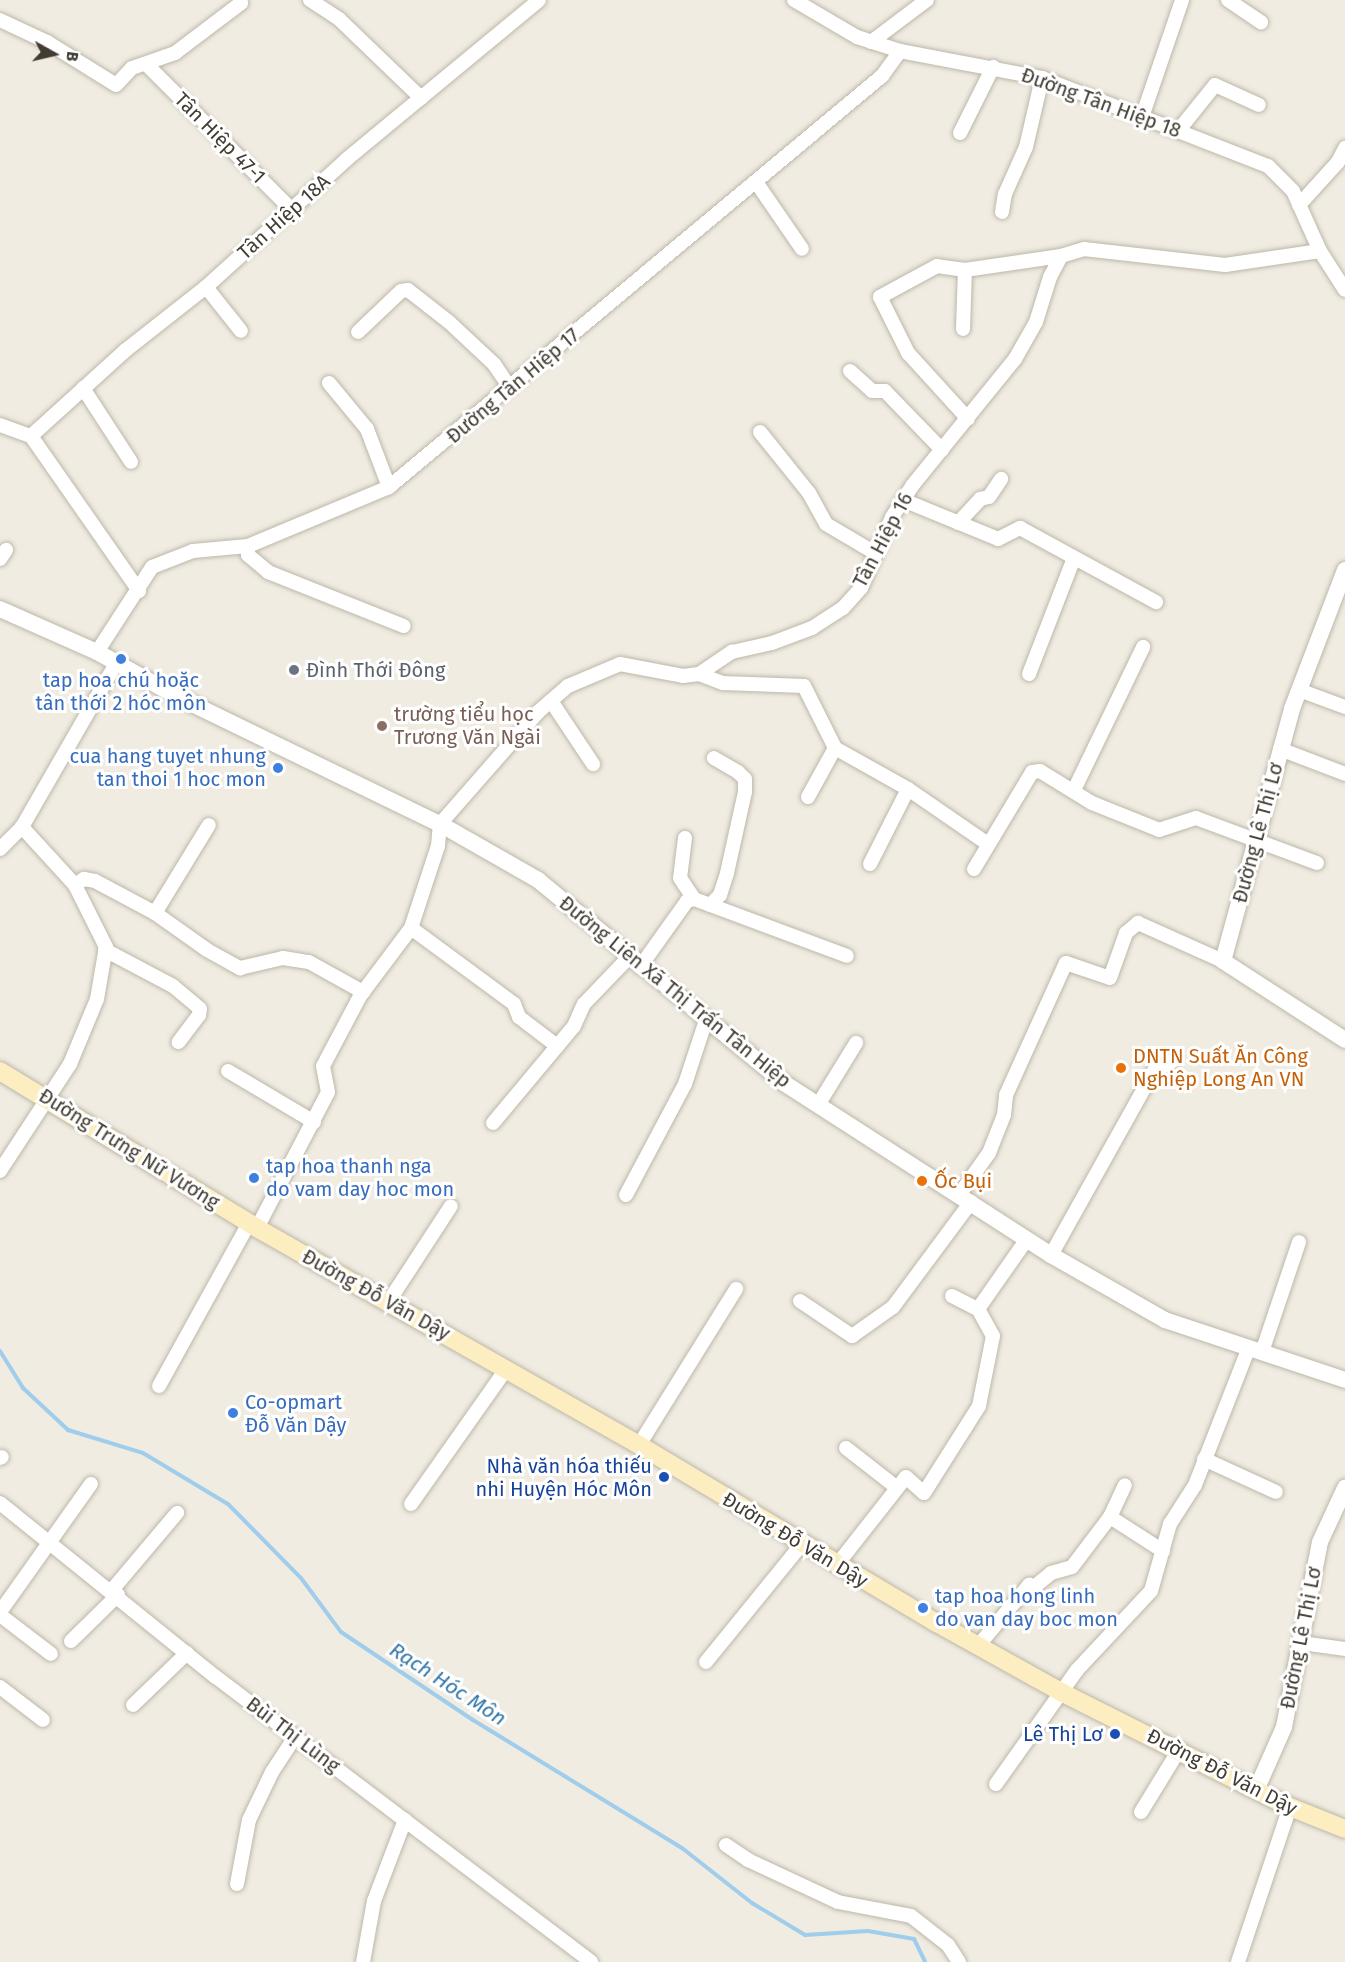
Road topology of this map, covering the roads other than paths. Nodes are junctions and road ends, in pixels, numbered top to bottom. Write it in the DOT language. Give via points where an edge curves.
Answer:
graph roads {
  1 [pos="310,0"];
  2 [pos="539,0"];
  3 [pos="794,0"];
  4 [pos="927,0"];
  5 [pos="1182,0"];
  6 [pos="1228,0"];
  7 [pos="241,3"];
  8 [pos="0,20"];
  9 [pos="1261,22"];
  10 [pos="871,42"];
  11 [pos="900,51"];
  12 [pos="148,66"];
  13 [pos="993,67"];
  14 [pos="1042,78"];
  15 [pos="421,98"];
  16 [pos="1259,105"];
  17 [pos="1142,117"];
  18 [pos="1178,131"];
  19 [pos="960,133"];
  20 [pos="1345,148"];
  21 [pos="756,182"];
  22 [pos="1299,205"];
  23 [pos="292,210"];
  24 [pos="1002,212"];
  25 [pos="802,249"];
  26 [pos="1320,251"];
  27 [pos="1060,256"];
  28 [pos="965,270"];
  29 [pos="206,287"];
  30 [pos="1345,290"];
  31 [pos="963,330"];
  32 [pos="240,331"];
  33 [pos="358,332"];
  34 [pos="850,371"];
  35 [pos="329,383"];
  36 [pos="83,388"];
  37 [pos="510,388"];
  38 [pos="968,419"];
  39 [pos="0,425"];
  40 [pos="760,432"];
  41 [pos="31,436"];
  42 [pos="942,450"];
  43 [pos="131,462"];
  44 [pos="1001,479"];
  45 [pos="389,487"];
  46 [pos="903,501"];
  47 [pos="958,522"];
  48 [pos="248,546"];
  49 [pos="875,553"];
  50 [pos="1074,558"];
  51 [pos="1344,574"];
  52 [pos="140,591"];
  53 [pos="1156,602"];
  54 [pos="0,609"];
  55 [pos="404,626"];
  56 [pos="1143,647"];
  57 [pos="97,652"];
  58 [pos="116,665"];
  59 [pos="699,674"];
  60 [pos="1029,674"];
  61 [pos="1299,690"];
  62 [pos="550,701"];
  63 [pos="1345,707"];
  64 [pos="836,748"];
  65 [pos="1280,749"];
  66 [pos="714,758"];
  67 [pos="593,764"];
  68 [pos="1345,774"];
  69 [pos="908,789"];
  70 [pos="1074,790"];
  71 [pos="808,797"];
  72 [pos="440,824"];
  73 [pos="209,825"];
  74 [pos="22,827"];
  75 [pos="686,838"];
  76 [pos="1254,843"];
  77 [pos="988,844"];
  78 [pos="0,849"];
  79 [pos="1317,863"];
  80 [pos="870,864"];
  81 [pos="974,869"];
  82 [pos="75,885"];
  83 [pos="694,899"];
  84 [pos="710,905"];
  85 [pos="155,913"];
  86 [pos="411,928"];
  87 [pos="105,950"];
  88 [pos="848,956"];
  89 [pos="1223,960"];
  90 [pos="634,962"];
  91 [pos="363,992"];
  92 [pos="706,1020"];
  93 [pos="1345,1040"];
  94 [pos="179,1041"];
  95 [pos="856,1043"];
  96 [pos="557,1046"];
  97 [pos="1173,1061"];
  98 [pos="0,1071"];
  99 [pos="228,1071"];
  100 [pos="48,1098"];
  101 [pos="818,1105"];
  102 [pos="314,1122"];
  103 [pos="493,1123"];
  104 [pos="0,1171"];
  105 [pos="626,1195"];
  106 [pos="965,1199"];
  107 [pos="451,1206"];
  108 [pos="253,1225"];
  109 [pos="1027,1239"];
  110 [pos="1299,1242"];
  111 [pos="1051,1255"];
  112 [pos="736,1289"];
  113 [pos="952,1296"];
  114 [pos="389,1301"];
  115 [pos="800,1301"];
  116 [pos="978,1309"];
  117 [pos="1255,1350"];
  118 [pos="507,1368"];
  119 [pos="1345,1380"];
  120 [pos="159,1386"];
  121 [pos="639,1445"];
  122 [pos="846,1448"];
  123 [pos="1204,1459"];
  124 [pos="91,1484"];
  125 [pos="1125,1485"];
  126 [pos="896,1487"];
  127 [pos="1345,1488"];
  128 [pos="1276,1491"];
  129 [pos="0,1503"];
  130 [pos="411,1504"];
  131 [pos="177,1513"];
  132 [pos="1110,1517"];
  133 [pos="51,1543"];
  134 [pos="801,1545"];
  135 [pos="1162,1551"];
  136 [pos="836,1566"];
  137 [pos="115,1593"];
  138 [pos="0,1613"];
  139 [pos="71,1641"];
  140 [pos="1301,1643"];
  141 [pos="978,1646"];
  142 [pos="1345,1649"];
  143 [pos="187,1653"];
  144 [pos="51,1654"];
  145 [pos="706,1662"];
  146 [pos="0,1687"];
  147 [pos="1063,1693"];
  148 [pos="133,1705"];
  149 [pos="43,1720"];
  150 [pos="295,1737"];
  151 [pos="1179,1750"];
  152 [pos="996,1784"];
  153 [pos="1257,1788"];
  154 [pos="1290,1807"];
  155 [pos="1141,1812"];
  156 [pos="405,1820"];
  157 [pos="1345,1829"];
  158 [pos="726,1845"];
  159 [pos="237,1884"];
  160 [pos="577,1957"];
  161 [pos="363,1962"];
  162 [pos="591,1962"];
  163 [pos="959,1962"];
  164 [pos="1238,1962"];
  1 -- 15 [label="street" via="339,19"];
  2 -- 15 [label="street, Tân Hiệp 18A"];
  3 -- 10 [label="street, Đường Tân Hiệp 18"];
  4 -- 10 [label="street"];
  5 -- 17 [label="street"];
  6 -- 9 [label="street"];
  7 -- 12 [label="street" via="175,53"];
  8 -- 12 [label="street" via="47,42 116,85 132,68"];
  10 -- 11 [label="street, Đường Tân Hiệp 18"];
  11 -- 13 [label="street, Đường Tân Hiệp 18"];
  11 -- 21 [label="street, Đường Tân Hiệp 17" via="882,76"];
  12 -- 23 [label="street, Tân Hiệp 47-1"];
  13 -- 14 [label="street, Đường Tân Hiệp 18"];
  13 -- 19 [label="street"];
  14 -- 17 [label="street, Đường Tân Hiệp 18"];
  14 -- 24 [label="street" via="1026,147 1005,194"];
  15 -- 23 [label="street, Tân Hiệp 18A"];
  16 -- 18 [label="street" via="1215,85"];
  17 -- 18 [label="street, Đường Tân Hiệp 18"];
  18 -- 22 [label="street, Đường Tân Hiệp 18" via="1268,166 1293,190"];
  20 -- 22 [label="street" via="1338,162"];
  21 -- 25 [label="street"];
  21 -- 37 [label="street, Đường Tân Hiệp 17"];
  22 -- 26 [label="street, Đường Tân Hiệp 18"];
  23 -- 29 [label="street, Tân Hiệp 18A"];
  26 -- 27 [label="street" via="1225,265 1084,249"];
  26 -- 30 [label="street, Đường Tân Hiệp 18"];
  27 -- 28 [label="street"];
  27 -- 38 [label="street, Tân Hiệp 16" via="1036,322 1015,358"];
  28 -- 31 [label="street"];
  28 -- 38 [label="street" via="937,266 880,297 908,353"];
  29 -- 32 [label="street"];
  29 -- 36 [label="street, Tân Hiệp 18A"];
  33 -- 37 [label="street" via="401,291 408,290 494,364"];
  34 -- 42 [label="street" via="872,391 885,391"];
  35 -- 45 [label="street" via="367,429"];
  36 -- 41 [label="street, Tân Hiệp 18A"];
  36 -- 43 [label="street"];
  37 -- 45 [label="street, Đường Tân Hiệp 17"];
  38 -- 42 [label="street, Tân Hiệp 16"];
  39 -- 41 [label="street"];
  40 -- 49 [label="street" via="809,493 826,524"];
  41 -- 52 [label="street"];
  42 -- 46 [label="street, Tân Hiệp 16"];
  44 -- 47 [label="street" via="990,497 980,499"];
  45 -- 48 [label="street, Đường Tân Hiệp 17"];
  46 -- 47 [label="street"];
  46 -- 49 [label="street, Tân Hiệp 16"];
  47 -- 50 [label="street" via="998,539 1020,528"];
  48 -- 52 [label="street, Đường Tân Hiệp 17" via="194,551 152,567"];
  48 -- 55 [label="street" via="248,555 268,572"];
  49 -- 59 [label="street, Tân Hiệp 16" via="861,588 843,608 812,627 772,643 732,652"];
  50 -- 53 [label="street"];
  50 -- 60 [label="street"];
  51 -- 61 [label="street, Đường Lê Thị Lơ"];
  52 -- 57 [label="street, Đường Tân Hiệp 17"];
  54 -- 57 [label="street, Đường Liên Xã Thị Trấn Tân Hiệp"];
  56 -- 70 [label="street"];
  57 -- 58 [label="street, Đường Liên Xã Thị Trấn Tân Hiệp"];
  58 -- 72 [label="street, Đường Liên Xã Thị Trấn Tân Hiệp"];
  58 -- 74 [label="street"];
  59 -- 62 [label="street" via="683,676 620,664 568,686"];
  59 -- 64 [label="street" via="723,684 804,686"];
  61 -- 63 [label="street"];
  61 -- 65 [label="street, Đường Lê Thị Lơ"];
  62 -- 67 [label="street"];
  62 -- 72 [label="street"];
  64 -- 69 [label="street"];
  64 -- 71 [label="street"];
  65 -- 68 [label="street"];
  65 -- 76 [label="street, Đường Lê Thị Lơ"];
  66 -- 84 [label="street" via="745,779 746,792 720,895"];
  69 -- 77 [label="street"];
  69 -- 80 [label="street"];
  70 -- 76 [label="street" via="1092,802 1158,830 1196,818"];
  70 -- 77 [label="street" via="1040,771 1032,772"];
  72 -- 86 [label="street" via="438,846"];
  72 -- 90 [label="street, Đường Liên Xã Thị Trấn Tân Hiệp" via="538,880"];
  73 -- 85 [label="street"];
  74 -- 78 [label="street"];
  74 -- 82 [label="street"];
  75 -- 83 [label="street" via="680,878"];
  76 -- 79 [label="street"];
  76 -- 89 [label="street, Đường Lê Thị Lơ"];
  77 -- 81 [label="street"];
  82 -- 85 [label="street" via="84,879 95,881"];
  82 -- 87 [label="street"];
  83 -- 84 [label="street"];
  83 -- 90 [label="street" via="687,901"];
  84 -- 88 [label="street"];
  85 -- 91 [label="street" via="240,968 283,958 309,962"];
  86 -- 91 [label="street"];
  86 -- 96 [label="street" via="514,1004 519,1017"];
  87 -- 94 [label="street" via="173,986 200,1009 200,1015"];
  87 -- 100 [label="street" via="97,999 70,1064"];
  89 -- 93 [label="street"];
  89 -- 106 [label="street" via="1138,922 1126,933 1110,978 1066,963 1006,1095 1004,1115 989,1153"];
  90 -- 92 [label="street, Đường Liên Xã Thị Trấn Tân Hiệp"];
  90 -- 96 [label="street" via="584,1004 574,1026"];
  91 -- 102 [label="street" via="323,1066 328,1092"];
  92 -- 101 [label="street, Đường Liên Xã Thị Trấn Tân Hiệp" via="784,1083"];
  92 -- 105 [label="street" via="685,1084"];
  95 -- 101 [label="street"];
  96 -- 103 [label="street"];
  97 -- 111 [label="street" via="1154,1071"];
  98 -- 100 [label="main road, Đường Trưng Nữ Vương"];
  99 -- 102 [label="street"];
  100 -- 104 [label="street"];
  100 -- 108 [label="main road, Đường Trưng Nữ Vương"];
  101 -- 106 [label="street, Đường Liên Xã Thị Trấn Tân Hiệp"];
  102 -- 108 [label="street"];
  106 -- 109 [label="street, Đường Liên Xã Thị Trấn Tân Hiệp"];
  106 -- 115 [label="street" via="893,1307 852,1336"];
  107 -- 114 [label="street"];
  108 -- 114 [label="main road, Đường Đỗ Văn Dậy"];
  108 -- 120 [label="street"];
  109 -- 111 [label="street, Đường Liên Xã Thị Trấn Tân Hiệp"];
  109 -- 116 [label="street"];
  110 -- 117 [label="street"];
  111 -- 117 [label="street, Đường Liên Xã Thị Trấn Tân Hiệp" via="1166,1320"];
  112 -- 121 [label="street"];
  113 -- 116 [label="street"];
  114 -- 118 [label="main road, Đường Đỗ Văn Dậy"];
  116 -- 126 [label="street" via="993,1336 979,1406 924,1493 906,1477"];
  117 -- 119 [label="street, Đường Liên Xã Thị Trấn Tân Hiệp"];
  117 -- 123 [label="street"];
  118 -- 121 [label="main road, Đường Đỗ Văn Dậy"];
  118 -- 130 [label="street"];
  121 -- 134 [label="main road, Đường Đỗ Văn Dậy"];
  122 -- 126 [label="street"];
  123 -- 128 [label="street"];
  123 -- 135 [label="street" via="1195,1485 1170,1524"];
  124 -- 133 [label="street"];
  125 -- 132 [label="street"];
  126 -- 136 [label="street"];
  127 -- 140 [label="street, Đường Lê Thị Lơ" via="1320,1542"];
  129 -- 133 [label="street, Bùi Thị Lùng"];
  131 -- 137 [label="street"];
  132 -- 135 [label="street"];
  132 -- 141 [label="street" via="1072,1567 1029,1586"];
  133 -- 137 [label="street, Bùi Thị Lùng"];
  133 -- 138 [label="street"];
  134 -- 136 [label="main road, Đường Đỗ Văn Dậy"];
  134 -- 145 [label="street"];
  135 -- 147 [label="street" via="1151,1591 1108,1634"];
  136 -- 141 [label="main road, Đường Đỗ Văn Dậy"];
  137 -- 139 [label="street"];
  137 -- 143 [label="street, Bùi Thị Lùng"];
  138 -- 144 [label="street"];
  140 -- 142 [label="street"];
  140 -- 153 [label="street, Đường Lê Thị Lơ" via="1284,1727"];
  141 -- 147 [label="main road, Đường Đỗ Văn Dậy"];
  143 -- 148 [label="street"];
  143 -- 150 [label="street, Bùi Thị Lùng"];
  146 -- 149 [label="street"];
  147 -- 151 [label="main road, Đường Đỗ Văn Dậy"];
  147 -- 152 [label="street"];
  150 -- 156 [label="street, Bùi Thị Lùng"];
  150 -- 159 [label="street" via="272,1772 249,1820"];
  151 -- 153 [label="main road, Đường Đỗ Văn Dậy"];
  151 -- 155 [label="street"];
  153 -- 154 [label="main road, Đường Đỗ Văn Dậy"];
  154 -- 157 [label="main road, Đường Đỗ Văn Dậy"];
  154 -- 164 [label="street"];
  156 -- 160 [label="street, Bùi Thị Lùng"];
  156 -- 161 [label="street" via="374,1901"];
  158 -- 163 [label="street" via="748,1860 838,1902 911,1916 948,1945"];
  160 -- 162 [label="street, Bùi Thị Lùng"];
}
